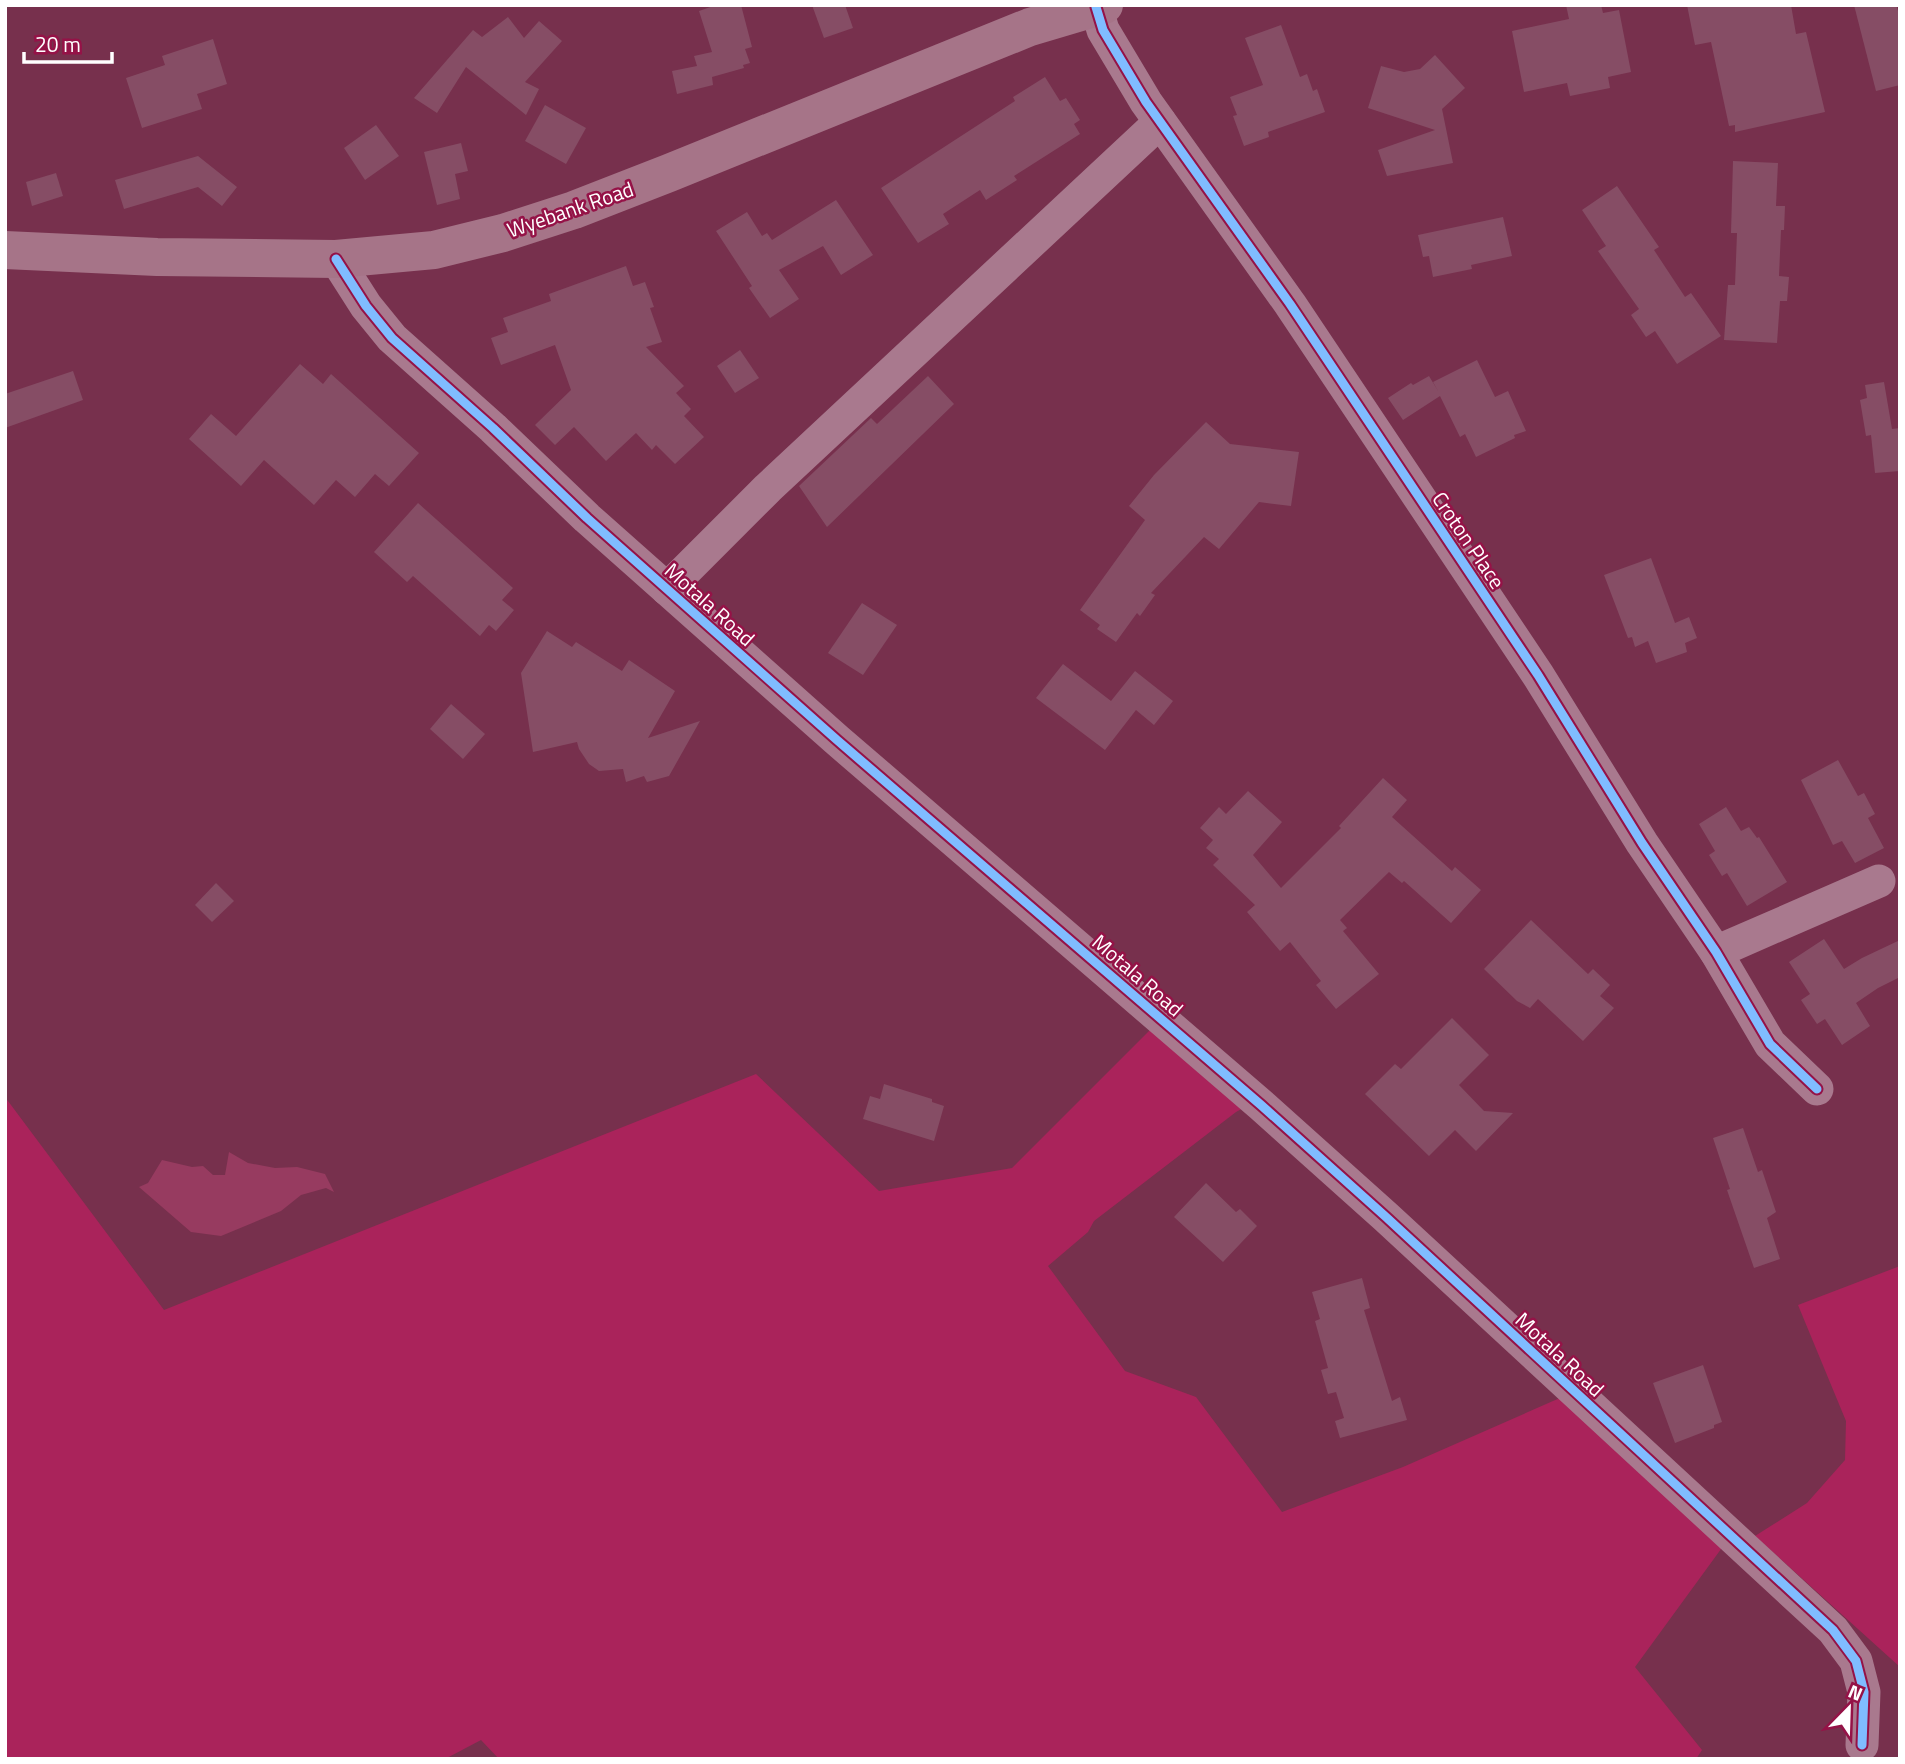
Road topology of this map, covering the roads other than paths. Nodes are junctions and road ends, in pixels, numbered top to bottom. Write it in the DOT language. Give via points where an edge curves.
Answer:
graph roads {
  1 [pos="1100,6"];
  2 [pos="1028,16"];
  3 [pos="1160,122"];
  4 [pos="5,250"];
  5 [pos="335,259"];
  6 [pos="667,589"];
  7 [pos="1879,881"];
  8 [pos="1716,952"];
  9 [pos="1817,1089"];
  10 [pos="1862,1745"];
  1 -- 2 [label="street, Wyebank Road"];
  1 -- 3 [label="street, Croton Place" via="1102,30"];
  2 -- 5 [label="street, Wyebank Road" via="879,87 574,210 434,250"];
  3 -- 6 [label="street" via="768,488"];
  3 -- 8 [label="street, Croton Place" via="1290,304"];
  4 -- 5 [label="street, Wyebank Road"];
  5 -- 6 [label="street, Motala Road" via="392,338"];
  6 -- 10 [label="street, Motala Road" via="1261,1105 1833,1630 1856,1661 1864,1692"];
  7 -- 8 [label="street"];
  8 -- 9 [label="street, Croton Place" via="1770,1044"];
}
